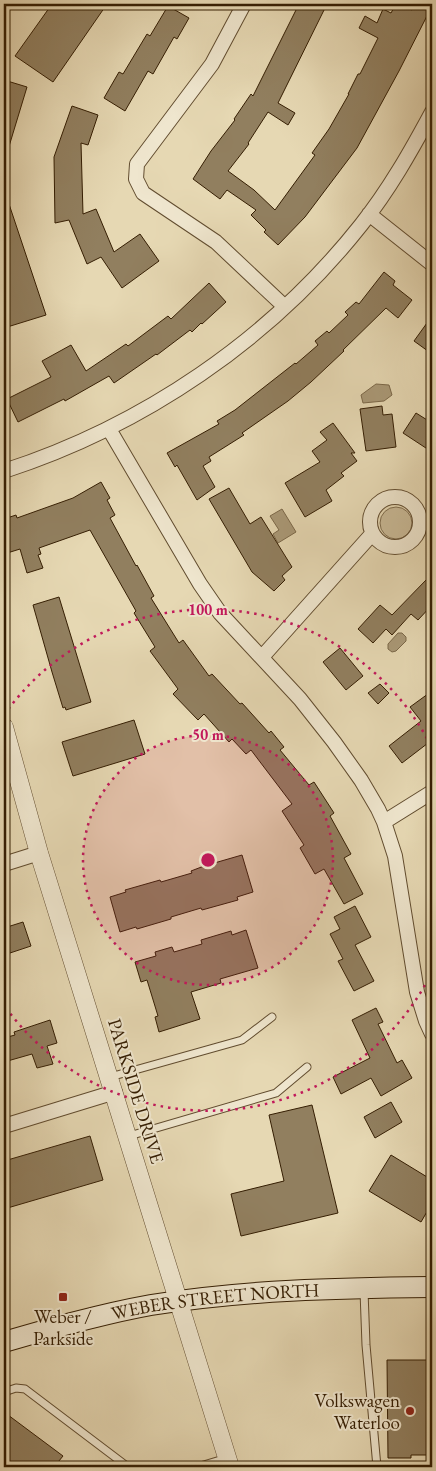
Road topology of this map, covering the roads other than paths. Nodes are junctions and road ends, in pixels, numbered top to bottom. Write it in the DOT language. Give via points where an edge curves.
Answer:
graph roads {
  1 [pos="244,4"];
  2 [pos="432,112"];
  3 [pos="369,214"];
  4 [pos="432,264"];
  5 [pos="284,306"];
  6 [pos="108,429"];
  7 [pos="4,472"];
  8 [pos="372,534"];
  9 [pos="262,658"];
  10 [pos="4,726"];
  11 [pos="432,792"];
  12 [pos="384,822"];
  13 [pos="39,853"];
  14 [pos="4,864"];
  15 [pos="272,1017"];
  16 [pos="432,1034"];
  17 [pos="307,1068"];
  18 [pos="112,1085"];
  19 [pos="4,1126"];
  20 [pos="128,1136"];
  21 [pos="432,1287"];
  22 [pos="364,1288"];
  23 [pos="178,1301"];
  24 [pos="4,1342"];
  25 [pos="4,1392"];
  26 [pos="229,1463"];
  27 [pos="128,1467"];
  28 [pos="197,1467"];
  29 [pos="377,1467"];
  1 -- 5 [label="street" via="210,66 137,164 136,179 143,193 216,242"];
  2 -- 3 [label="street"];
  3 -- 4 [label="street"];
  3 -- 5 [label="street" via="332,260"];
  5 -- 6 [label="street" via="211,368"];
  6 -- 7 [label="street"];
  6 -- 9 [label="street" via="200,584 220,613"];
  8 -- 9 [label="street"];
  9 -- 12 [label="street" via="334,742 361,780"];
  10 -- 13 [label="street, PARKSIDE DRIVE"];
  11 -- 12 [label="street"];
  12 -- 16 [label="street" via="395,856 418,992"];
  13 -- 14 [label="street"];
  13 -- 18 [label="street, PARKSIDE DRIVE"];
  15 -- 18 [label="lane" via="242,1040"];
  17 -- 20 [label="lane" via="276,1093"];
  18 -- 19 [label="street"];
  18 -- 20 [label="street, PARKSIDE DRIVE"];
  20 -- 23 [label="street, PARKSIDE DRIVE"];
  21 -- 22 [label="main road, WEBER STREET NORTH"];
  22 -- 23 [label="main road, WEBER STREET NORTH" via="270,1291"];
  22 -- 29 [label="lane"];
  23 -- 24 [label="main road, WEBER STREET NORTH" via="62,1325"];
  23 -- 26 [label="street, PARKSIDE DRIVE"];
  25 -- 27 [label="lane" via="25,1389"];
  26 -- 28 [label="lane"];
}
